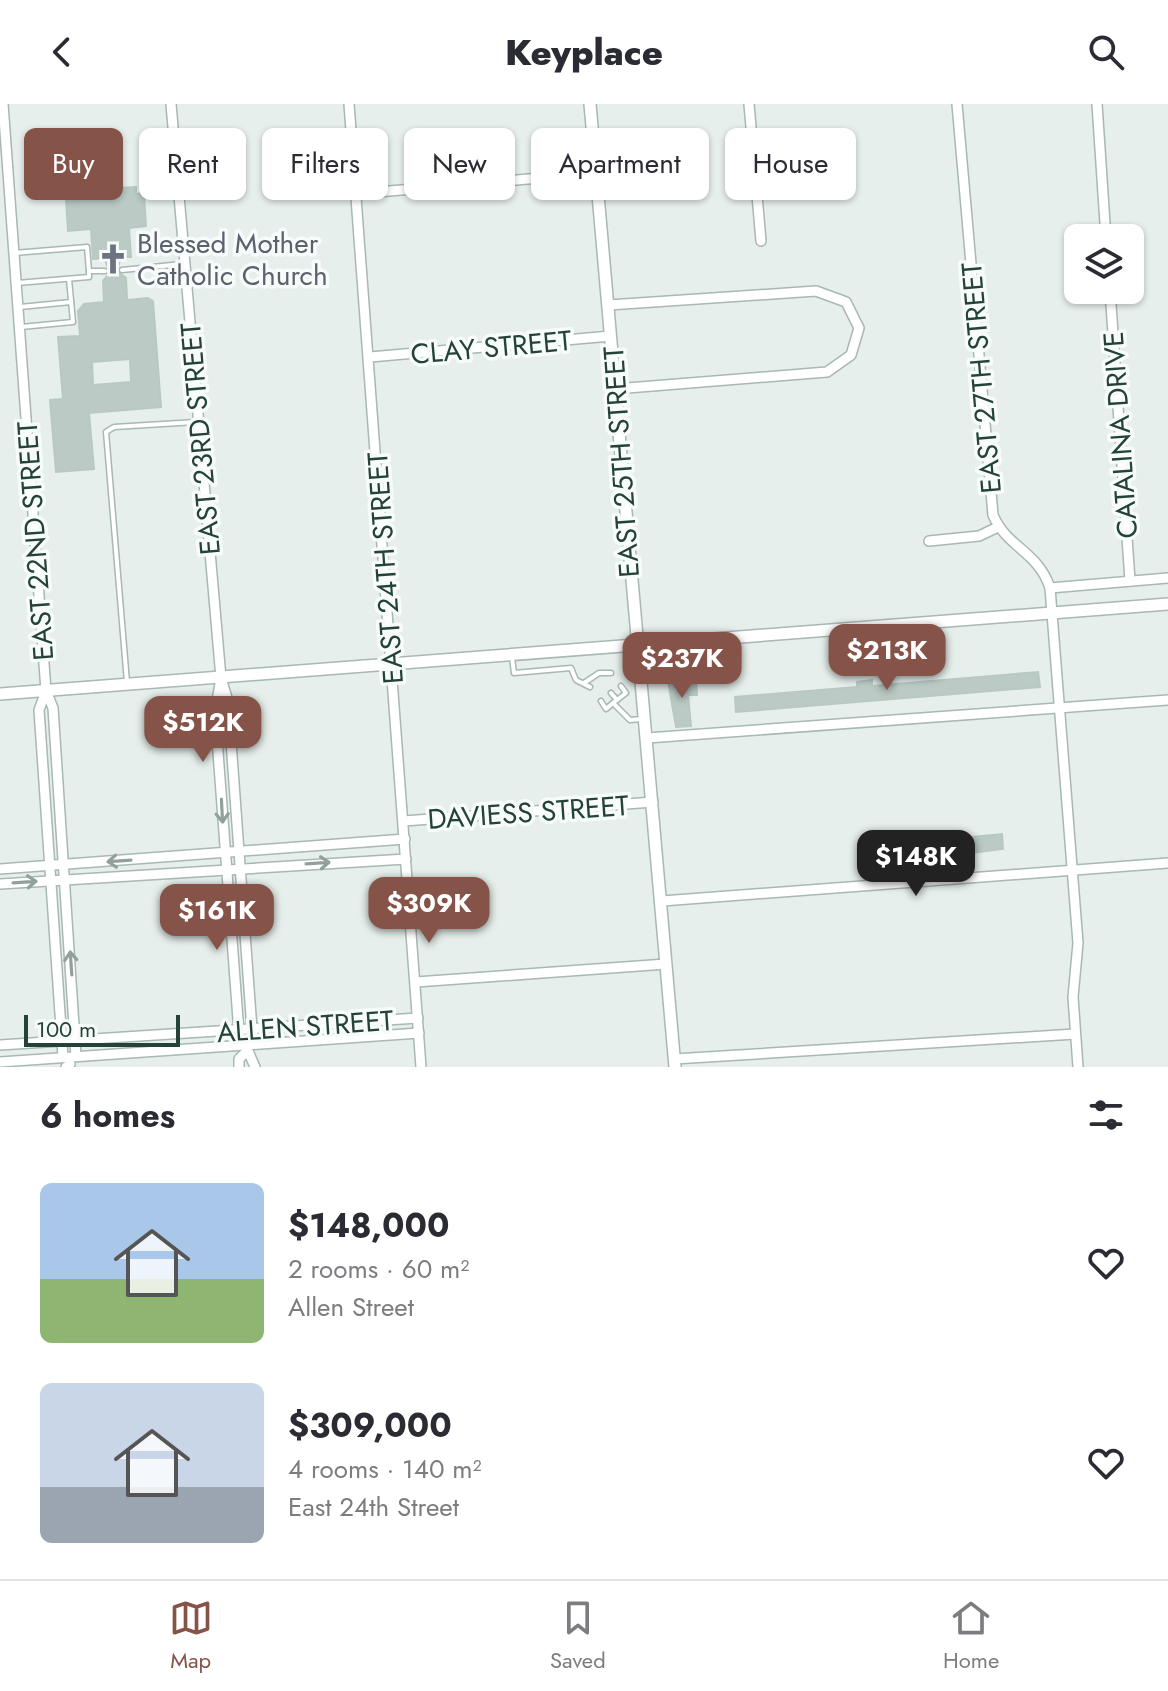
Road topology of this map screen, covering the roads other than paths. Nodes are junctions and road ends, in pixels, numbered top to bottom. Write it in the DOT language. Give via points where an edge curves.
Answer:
graph roads {
  1 [pos="3,104"];
  2 [pos="171,104"];
  3 [pos="349,104"];
  4 [pos="590,104"];
  5 [pos="749,104"];
  6 [pos="957,104"];
  7 [pos="1097,104"];
  8 [pos="351,128"];
  9 [pos="592,128"];
  10 [pos="531,179"];
  11 [pos="388,191"];
  12 [pos="356,200"];
  13 [pos="599,200"];
  14 [pos="1105,224"];
  15 [pos="761,241"];
  16 [pos="14,253"];
  17 [pos="185,264"];
  18 [pos="122,270"];
  19 [pos="89,271"];
  20 [pos="105,271"];
  21 [pos="69,279"];
  22 [pos="16,284"];
  23 [pos="71,302"];
  24 [pos="1111,304"];
  25 [pos="609,305"];
  26 [pos="18,307"];
  27 [pos="19,328"];
  28 [pos="611,336"];
  29 [pos="370,357"];
  30 [pos="615,389"];
  31 [pos="198,422"];
  32 [pos="998,527"];
  33 [pos="929,541"];
  34 [pos="1168,578"];
  35 [pos="1130,581"];
  36 [pos="1050,588"];
  37 [pos="1168,604"];
  38 [pos="1052,613"];
  39 [pos="636,647"];
  40 [pos="512,656"];
  41 [pos="393,665"];
  42 [pos="611,673"];
  43 [pos="594,677"];
  44 [pos="221,678"];
  45 [pos="602,679"];
  46 [pos="583,684"];
  47 [pos="127,685"];
  48 [pos="621,686"];
  49 [pos="590,687"];
  50 [pos="46,691"];
  51 [pos="611,693"];
  52 [pos="0,694"];
  53 [pos="1168,700"];
  54 [pos="601,701"];
  55 [pos="615,702"];
  56 [pos="1059,709"];
  57 [pos="644,719"];
  58 [pos="647,738"];
  59 [pos="653,802"];
  60 [pos="404,821"];
  61 [pos="405,839"];
  62 [pos="239,851"];
  63 [pos="225,853"];
  64 [pos="406,859"];
  65 [pos="1168,863"];
  66 [pos="64,865"];
  67 [pos="49,866"];
  68 [pos="0,869"];
  69 [pos="241,869"];
  70 [pos="225,870"];
  71 [pos="1072,870"];
  72 [pos="65,879"];
  73 [pos="50,881"];
  74 [pos="0,884"];
  75 [pos="662,901"];
  76 [pos="666,964"];
  77 [pos="416,982"];
  78 [pos="418,1018"];
  79 [pos="251,1030"];
  80 [pos="238,1031"];
  81 [pos="419,1033"];
  82 [pos="1075,1034"];
  83 [pos="61,1041"];
  84 [pos="76,1041"];
  85 [pos="0,1045"];
  86 [pos="246,1046"];
  87 [pos="70,1061"];
  88 [pos="0,1062"];
  89 [pos="675,1063"];
  90 [pos="239,1067"];
  91 [pos="255,1067"];
  92 [pos="421,1067"];
  93 [pos="1078,1067"];
  1 -- 16 [label="street, EAST 22ND STREET"];
  2 -- 17 [label="street, EAST 23RD STREET"];
  3 -- 8 [label="street, EAST 24TH STREET"];
  4 -- 9 [label="street, EAST 25TH STREET"];
  5 -- 15 [label="street"];
  6 -- 32 [label="street, EAST 27TH STREET" via="989,485"];
  7 -- 14 [label="street"];
  10 -- 11 [label="street"];
  12 -- 29 [label="street, EAST 24TH STREET"];
  13 -- 25 [label="street, EAST 25TH STREET"];
  16 -- 19 [label="lane" via="87,247"];
  16 -- 22 [label="street, EAST 22ND STREET"];
  17 -- 18 [label="lane"];
  17 -- 31 [label="street, EAST 23RD STREET"];
  19 -- 20 [label="lane"];
  19 -- 21 [label="lane" via="89,277"];
  21 -- 22 [label="lane"];
  21 -- 23 [label="lane"];
  22 -- 26 [label="street, EAST 22ND STREET"];
  23 -- 26 [label="lane"];
  23 -- 27 [label="lane" via="73,322"];
  24 -- 35 [label="street, CATALINA DRIVE"];
  25 -- 28 [label="street, EAST 25TH STREET"];
  25 -- 30 [label="street" via="816,291 846,302 859,328 851,355 827,372"];
  26 -- 27 [label="street, EAST 22ND STREET"];
  27 -- 50 [label="street, EAST 22ND STREET"];
  28 -- 29 [label="street, CLAY STREET"];
  28 -- 30 [label="street, EAST 25TH STREET"];
  29 -- 41 [label="street, EAST 24TH STREET"];
  30 -- 39 [label="street, EAST 25TH STREET"];
  31 -- 44 [label="street, EAST 23RD STREET"];
  31 -- 47 [label="lane" via="114,427 106,432"];
  32 -- 33 [label="street" via="979,536"];
  32 -- 36 [label="street, EAST 27TH STREET" via="1038,562"];
  34 -- 35 [label="street"];
  35 -- 36 [label="street"];
  36 -- 38 [label="street, EAST 27TH STREET"];
  37 -- 38 [label="street"];
  38 -- 39 [label="street"];
  38 -- 56 [label="street, EAST 27TH STREET"];
  39 -- 40 [label="street"];
  39 -- 57 [label="street, EAST 25TH STREET"];
  40 -- 41 [label="street"];
  40 -- 46 [label="lane" via="514,673 571,668"];
  41 -- 44 [label="street"];
  41 -- 60 [label="street, EAST 24TH STREET"];
  42 -- 43 [label="lane"];
  43 -- 45 [label="lane"];
  43 -- 46 [label="lane"];
  44 -- 47 [label="street"];
  44 -- 62 [label="street, EAST 23RD STREET" via="228,701"];
  44 -- 63 [label="street, EAST 23RD STREET, one-way" via="215,712"];
  46 -- 49 [label="lane"];
  47 -- 50 [label="street"];
  48 -- 55 [label="lane" via="626,693"];
  50 -- 52 [label="street"];
  50 -- 66 [label="street, EAST 22ND STREET" via="53,708"];
  50 -- 67 [label="street, EAST 22ND STREET" via="39,710"];
  51 -- 55 [label="lane"];
  53 -- 56 [label="street"];
  54 -- 55 [label="lane" via="606,709"];
  55 -- 57 [label="lane" via="630,720"];
  56 -- 58 [label="street"];
  56 -- 71 [label="street, EAST 27TH STREET"];
  57 -- 58 [label="street, EAST 25TH STREET"];
  58 -- 59 [label="street, EAST 25TH STREET"];
  59 -- 60 [label="street, DAVIESS STREET"];
  59 -- 75 [label="street, EAST 25TH STREET"];
  60 -- 61 [label="street, EAST 24TH STREET"];
  61 -- 62 [label="street, DAVIESS STREET"];
  61 -- 64 [label="street, EAST 24TH STREET"];
  62 -- 63 [label="street, DAVIESS STREET"];
  62 -- 69 [label="street, EAST 23RD STREET"];
  63 -- 66 [label="street, DAVIESS STREET, one-way"];
  63 -- 70 [label="street, EAST 23RD STREET"];
  69 -- 64 [label="street, one-way"];
  64 -- 77 [label="street, EAST 24TH STREET"];
  65 -- 71 [label="street"];
  66 -- 67 [label="street, DAVIESS STREET"];
  66 -- 72 [label="street, EAST 22ND STREET"];
  67 -- 68 [label="street, DAVIESS STREET"];
  67 -- 73 [label="street, EAST 22ND STREET"];
  69 -- 70 [label="street"];
  69 -- 79 [label="street, EAST 23RD STREET"];
  70 -- 72 [label="street"];
  70 -- 80 [label="street, EAST 23RD STREET"];
  71 -- 75 [label="street"];
  71 -- 82 [label="street, EAST 27TH STREET" via="1078,943"];
  72 -- 73 [label="street"];
  84 -- 72 [label="street, EAST 22ND STREET, one-way"];
  74 -- 73 [label="street, one-way"];
  73 -- 83 [label="street, EAST 22ND STREET"];
  75 -- 76 [label="street, EAST 25TH STREET"];
  76 -- 77 [label="street, ALLEN STREET"];
  76 -- 89 [label="street, EAST 25TH STREET"];
  77 -- 78 [label="street, EAST 24TH STREET"];
  78 -- 79 [label="street, ALLEN STREET"];
  78 -- 81 [label="street, EAST 24TH STREET"];
  79 -- 80 [label="street, ALLEN STREET"];
  79 -- 86 [label="street, EAST 23RD STREET"];
  80 -- 84 [label="street, ALLEN STREET"];
  80 -- 86 [label="street, EAST 23RD STREET"];
  81 -- 86 [label="street, ALLEN STREET"];
  81 -- 92 [label="street, EAST 24TH STREET"];
  82 -- 89 [label="street"];
  82 -- 93 [label="street, EAST 27TH STREET"];
  83 -- 84 [label="street, ALLEN STREET"];
  83 -- 85 [label="street, ALLEN STREET"];
  83 -- 87 [label="street, EAST 22ND STREET"];
  84 -- 87 [label="street, EAST 22ND STREET"];
  86 -- 87 [label="street, ALLEN STREET"];
  86 -- 90 [label="street"];
  86 -- 91 [label="street"];
  87 -- 88 [label="street, ALLEN STREET"];
}
